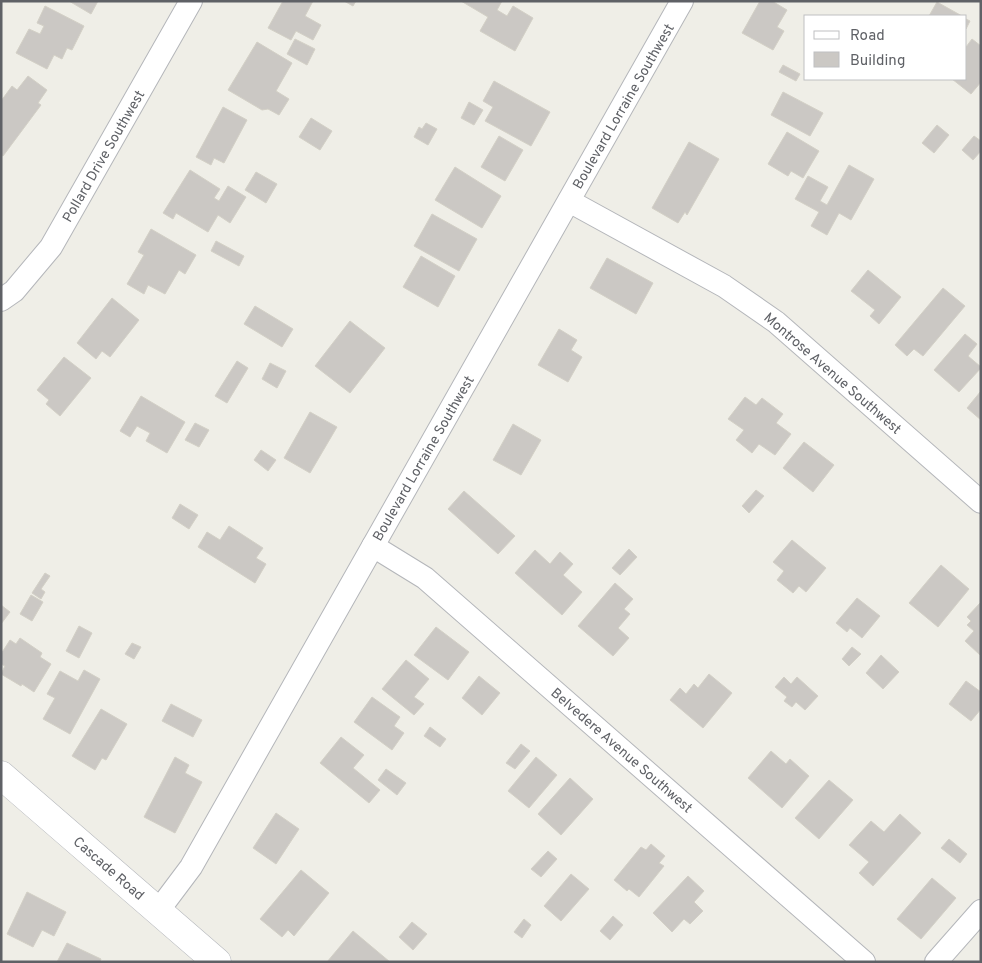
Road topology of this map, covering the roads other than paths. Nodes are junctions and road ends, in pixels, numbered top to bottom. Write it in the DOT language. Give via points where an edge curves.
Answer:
graph roads {
  1 [pos="191,1"];
  2 [pos="682,1"];
  3 [pos="569,201"];
  4 [pos="1,300"];
  5 [pos="981,502"];
  6 [pos="373,546"];
  7 [pos="1,775"];
  8 [pos="158,911"];
  9 [pos="981,911"];
  10 [pos="217,962"];
  11 [pos="864,962"];
  12 [pos="936,962"];
  1 -- 4 [label="street, Pollard Drive Southwest" via="51,247 14,291"];
  2 -- 3 [label="street, Boulevard Lorraine Southwest"];
  3 -- 5 [label="street, Montrose Avenue Southwest" via="724,286 776,322"];
  3 -- 6 [label="street, Boulevard Lorraine Southwest"];
  6 -- 8 [label="street, Boulevard Lorraine Southwest" via="191,867"];
  6 -- 11 [label="street, Belvedere Avenue Southwest" via="425,578"];
  7 -- 8 [label="main road, Cascade Road"];
  8 -- 10 [label="main road, Cascade Road"];
  9 -- 12 [label="street"];
}
